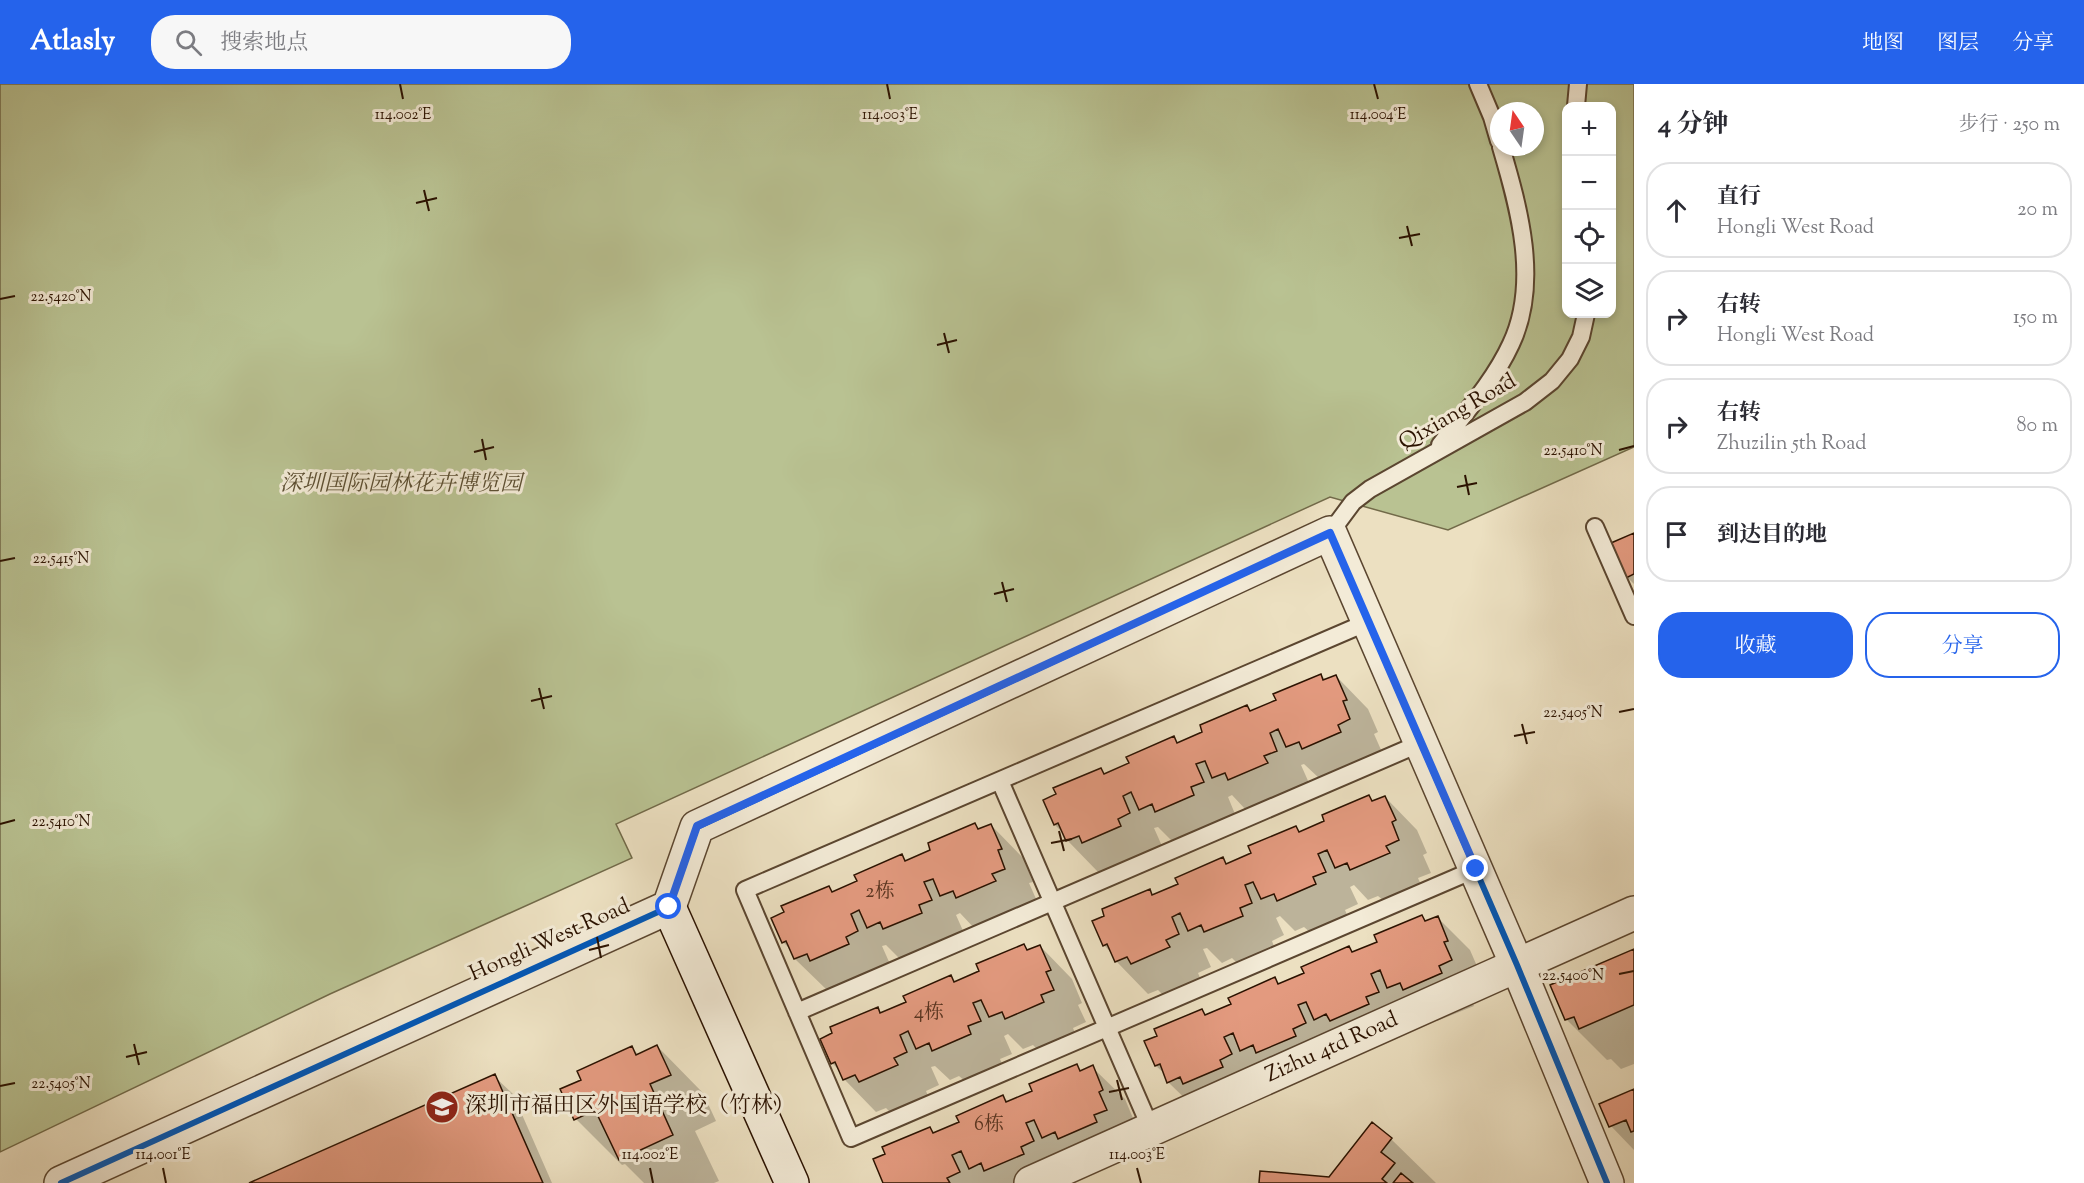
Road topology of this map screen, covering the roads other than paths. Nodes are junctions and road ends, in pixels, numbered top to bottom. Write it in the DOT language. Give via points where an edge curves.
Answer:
graph roads {
  1 [pos="1478,84"];
  2 [pos="1578,84"];
  3 [pos="1576,102"];
  4 [pos="1490,112"];
  5 [pos="1503,156"];
  6 [pos="1585,318"];
  7 [pos="1436,451"];
  8 [pos="1595,527"];
  9 [pos="1330,533"];
  10 [pos="1634,616"];
  11 [pos="1368,622"];
  12 [pos="1421,743"];
  13 [pos="1000,781"];
  14 [pos="1476,869"];
  15 [pos="1052,902"];
  16 [pos="669,907"];
  17 [pos="1634,913"];
  18 [pos="1517,965"];
  19 [pos="797,1012"];
  20 [pos="1107,1028"];
  21 [pos="1151,1129"];
  22 [pos="61,1183"];
  23 [pos="792,1183"];
  24 [pos="1031,1183"];
  25 [pos="1607,1183"];
  1 -- 4 [label="lane"];
  2 -- 3 [label="lane"];
  5 -- 7 [label="lane" via="1524,249 1526,286 1521,319 1492,379"];
  6 -- 7 [label="lane, Qixiang Road" via="1570,359 1552,381 1525,402"];
  7 -- 9 [label="lane, Qixiang Road" via="1353,502"];
  8 -- 10 [label="lane"];
  9 -- 11 [label="street"];
  9 -- 16 [label="street" via="697,826"];
  11 -- 12 [label="street"];
  11 -- 13 [label="lane"];
  12 -- 14 [label="street"];
  12 -- 15 [label="lane"];
  13 -- 15 [label="lane"];
  13 -- 19 [label="lane" via="745,890"];
  14 -- 18 [label="street"];
  14 -- 20 [label="lane"];
  15 -- 19 [label="lane"];
  15 -- 20 [label="lane"];
  16 -- 22 [label="street, Hongli West Road"];
  16 -- 23 [label="street"];
  17 -- 18 [label="street, Zizhu 4td Road"];
  18 -- 21 [label="street, Zizhu 4td Road"];
  18 -- 25 [label="street"];
  19 -- 20 [label="lane" via="851,1138"];
  20 -- 21 [label="lane"];
  21 -- 24 [label="street, Zizhu 4td Road"];
}
